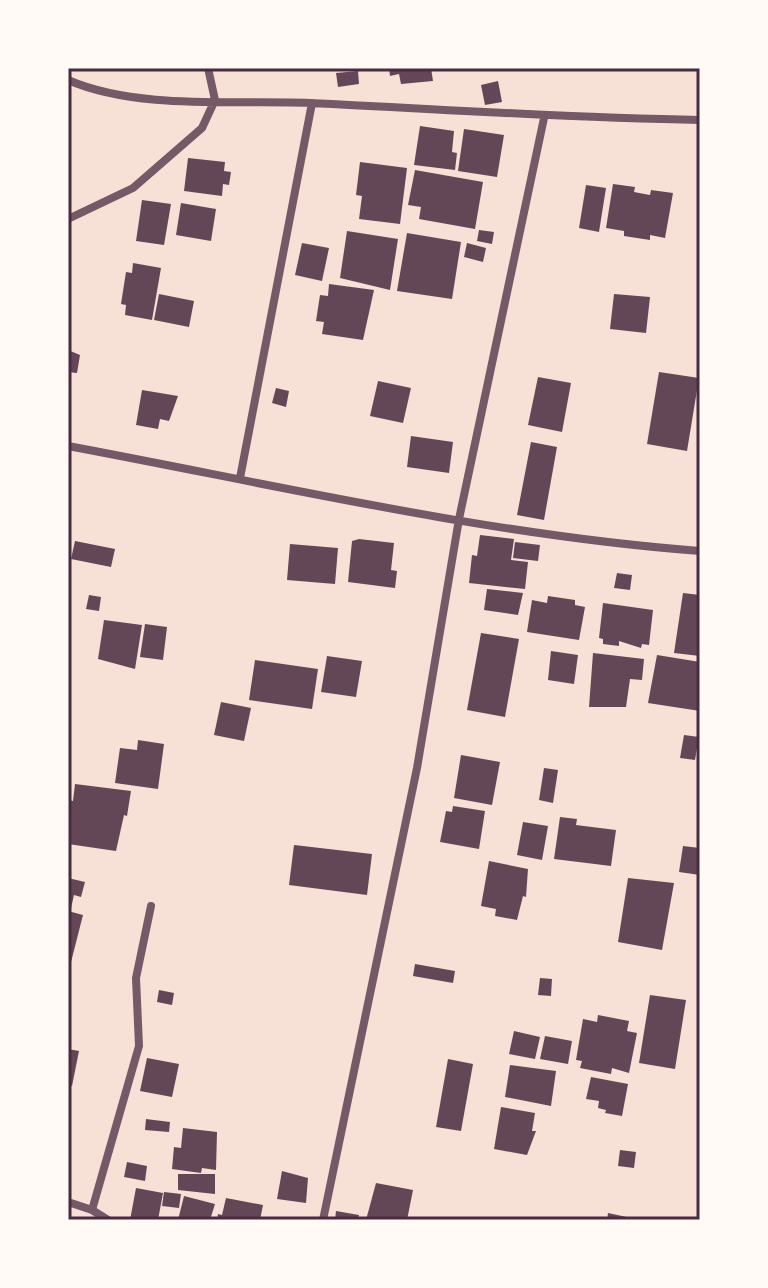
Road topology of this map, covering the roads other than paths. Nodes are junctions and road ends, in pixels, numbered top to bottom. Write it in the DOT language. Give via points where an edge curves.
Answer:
graph roads {
  1 [pos="208,68"];
  2 [pos="68,80"];
  3 [pos="215,100"];
  4 [pos="312,103"];
  5 [pos="544,118"];
  6 [pos="700,120"];
  7 [pos="68,219"];
  8 [pos="68,446"];
  9 [pos="240,478"];
  10 [pos="459,519"];
  11 [pos="700,551"];
  12 [pos="151,906"];
  13 [pos="68,1202"];
  14 [pos="92,1210"];
  15 [pos="108,1220"];
  16 [pos="323,1220"];
  1 -- 3 [label="street"];
  2 -- 3 [label="street" via="148,99"];
  3 -- 4 [label="street"];
  3 -- 7 [label="street" via="202,128 133,188"];
  4 -- 5 [label="street"];
  4 -- 9 [label="street"];
  5 -- 6 [label="street"];
  5 -- 10 [label="street"];
  8 -- 9 [label="street"];
  9 -- 10 [label="street"];
  10 -- 11 [label="street"];
  10 -- 16 [label="street" via="417,768"];
  12 -- 14 [label="street" via="136,978 139,1046"];
  13 -- 14 [label="street"];
  14 -- 15 [label="street"];
}
